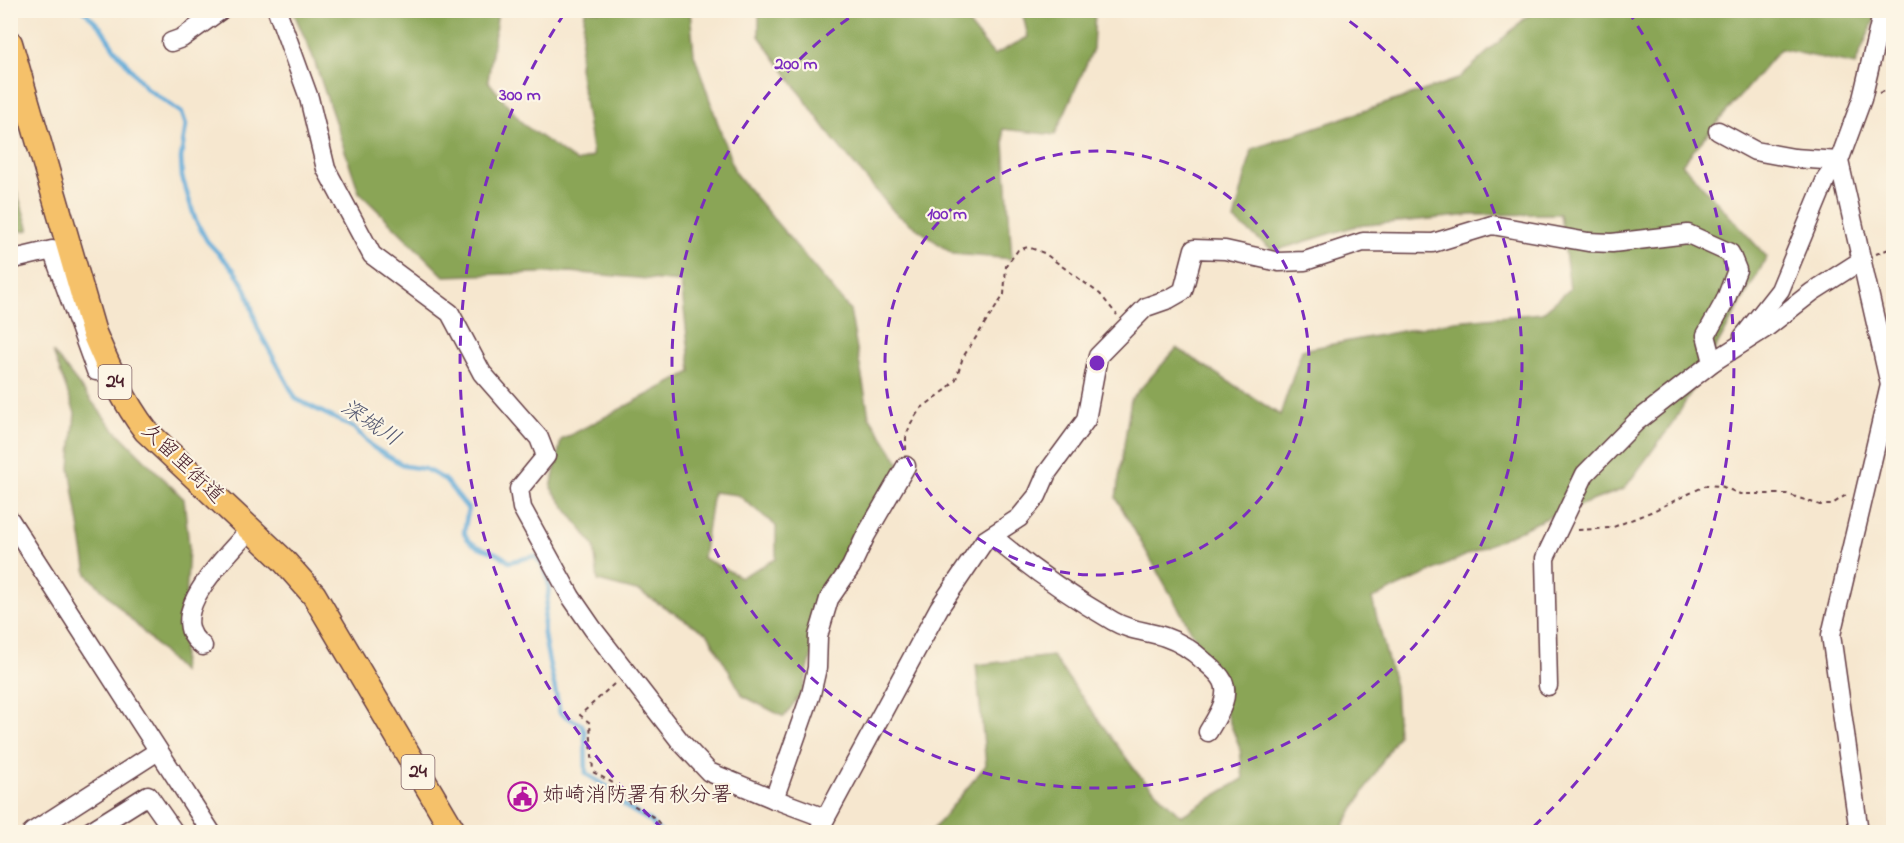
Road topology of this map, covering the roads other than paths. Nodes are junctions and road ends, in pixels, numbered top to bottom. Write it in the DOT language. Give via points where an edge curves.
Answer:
graph roads {
  1 [pos="221,10"];
  2 [pos="277,10"];
  3 [pos="1883,10"];
  4 [pos="171,42"];
  5 [pos="10,43"];
  6 [pos="1718,131"];
  7 [pos="1839,161"];
  8 [pos="10,260"];
  9 [pos="1862,260"];
  10 [pos="1776,296"];
  11 [pos="1787,312"];
  12 [pos="1734,348"];
  13 [pos="1713,362"];
  14 [pos="110,372"];
  15 [pos="906,466"];
  16 [pos="10,520"];
  17 [pos="250,529"];
  18 [pos="992,536"];
  19 [pos="203,646"];
  20 [pos="1548,686"];
  21 [pos="1208,732"];
  22 [pos="158,751"];
  23 [pos="774,800"];
  24 [pos="822,825"];
  25 [pos="32,832"];
  26 [pos="89,832"];
  27 [pos="174,832"];
  28 [pos="211,832"];
  29 [pos="454,832"];
  30 [pos="1858,832"];
  1 -- 4 [label="street"];
  2 -- 23 [label="street" via="309,98 326,169 372,255 450,313 482,373 539,438 546,456 519,489 522,508 572,597 680,741 709,772"];
  3 -- 7 [label="street" via="1862,99"];
  5 -- 14 [label="main road, 久留里街道 / 24" via="94,333"];
  6 -- 7 [label="street" via="1755,152"];
  7 -- 9 [label="street"];
  7 -- 10 [label="street" via="1826,179"];
  8 -- 14 [label="street" via="52,250 96,371"];
  9 -- 11 [label="street"];
  9 -- 30 [label="street" via="1890,385 1831,635"];
  10 -- 11 [label="street"];
  10 -- 12 [label="street"];
  11 -- 12 [label="street"];
  12 -- 13 [label="street"];
  13 -- 18 [label="street" via="1706,335 1737,270 1730,253 1688,234 1588,242 1492,225 1433,243 1362,242 1296,262 1194,249 1183,291 1146,307 1098,356 1086,420 1047,473 1037,496 1019,518"];
  13 -- 20 [label="street" via="1636,422 1586,474 1545,558"];
  14 -- 17 [label="main road, 久留里街道 / 24" via="146,431"];
  15 -- 23 [label="street" via="851,567 829,599 818,636 811,694"];
  16 -- 22 [label="street"];
  17 -- 19 [label="street" via="201,588 189,609 194,640"];
  17 -- 29 [label="main road, 久留里街道 / 24" via="314,595"];
  18 -- 21 [label="street" via="1030,568 1112,620 1128,629 1165,637 1190,648 1223,682 1226,696"];
  18 -- 24 [label="street" via="985,540 939,608"];
  22 -- 25 [label="street"];
  22 -- 28 [label="street"];
  23 -- 24 [label="street"];
  26 -- 27 [label="street" via="148,795"];
}
